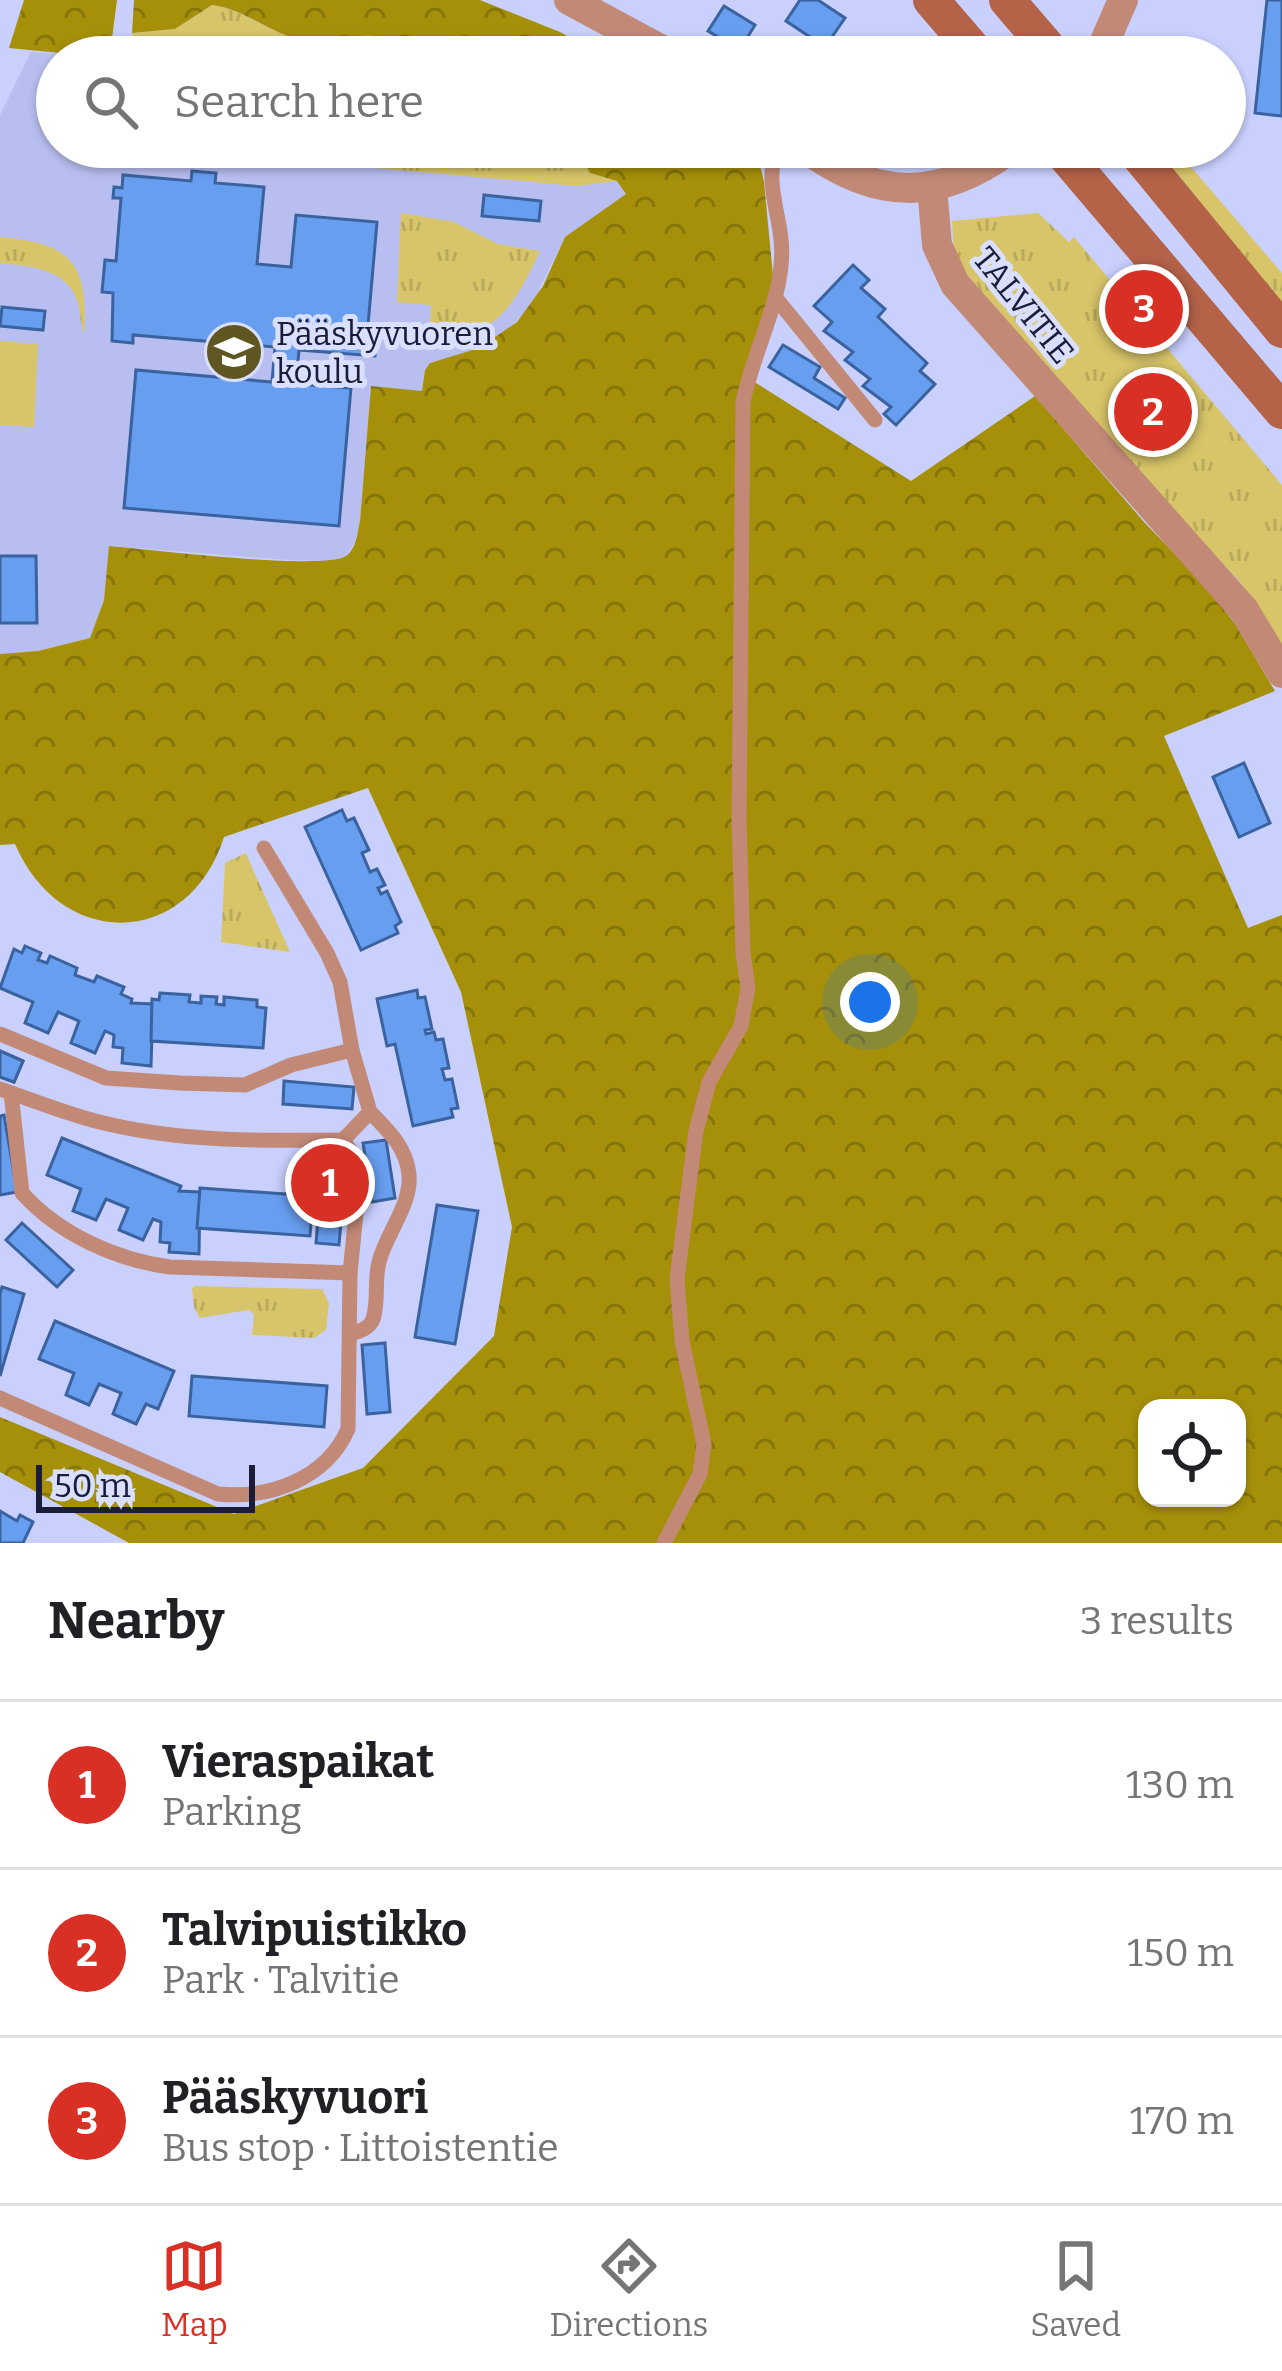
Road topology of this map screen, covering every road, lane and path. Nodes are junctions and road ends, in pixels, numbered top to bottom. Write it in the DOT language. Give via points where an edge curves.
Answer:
graph roads {
  1 [pos="569,0"];
  2 [pos="931,0"];
  3 [pos="1006,0"];
  4 [pos="1123,0"];
  5 [pos="636,36"];
  6 [pos="962,36"];
  7 [pos="1037,36"];
  8 [pos="1107,36"];
  9 [pos="774,168"];
  10 [pos="836,168"];
  11 [pos="979,168"];
  12 [pos="1076,168"];
  13 [pos="1149,168"];
  14 [pos="932,187"];
  15 [pos="775,297"];
  16 [pos="1282,330"];
  17 [pos="1282,411"];
  18 [pos="875,420"];
  19 [pos="1282,673"];
  20 [pos="263,848"];
  21 [pos="0,1034"];
  22 [pos="352,1050"];
  23 [pos="6,1091"];
  24 [pos="370,1112"];
  25 [pos="343,1140"];
  26 [pos="350,1273"];
  27 [pos="351,1334"];
  28 [pos="0,1398"];
  29 [pos="664,1543"];
  1 -- 5 [label="street"];
  2 -- 6 [label="main road"];
  3 -- 7 [label="main road"];
  4 -- 8 [label="street"];
  9 -- 15 [label="lane" via="782,241"];
  10 -- 14 [label="street" via="870,184"];
  11 -- 14 [label="street"];
  12 -- 17 [label="main road"];
  13 -- 16 [label="main road"];
  14 -- 19 [label="street, TALVITIE" via="937,245 955,284 1244,610"];
  15 -- 18 [label="lane"];
  15 -- 29 [label="lane" via="743,402 739,820 748,988 741,1026 709,1082 696,1131 677,1280 704,1444 700,1474"];
  20 -- 22 [label="lane" via="340,982"];
  21 -- 22 [label="lane" via="106,1078 180,1083 245,1085"];
  22 -- 24 [label="lane"];
  23 -- 25 [label="lane" via="163,1135"];
  23 -- 26 [label="lane" via="22,1193 88,1243 170,1267"];
  24 -- 25 [label="lane"];
  24 -- 27 [label="lane" via="403,1150 409,1177 377,1268 373,1320"];
  25 -- 26 [label="lane" via="358,1194"];
  26 -- 27 [label="lane"];
  27 -- 28 [label="lane" via="350,1413 340,1449 305,1477 256,1495 199,1488"];
}
